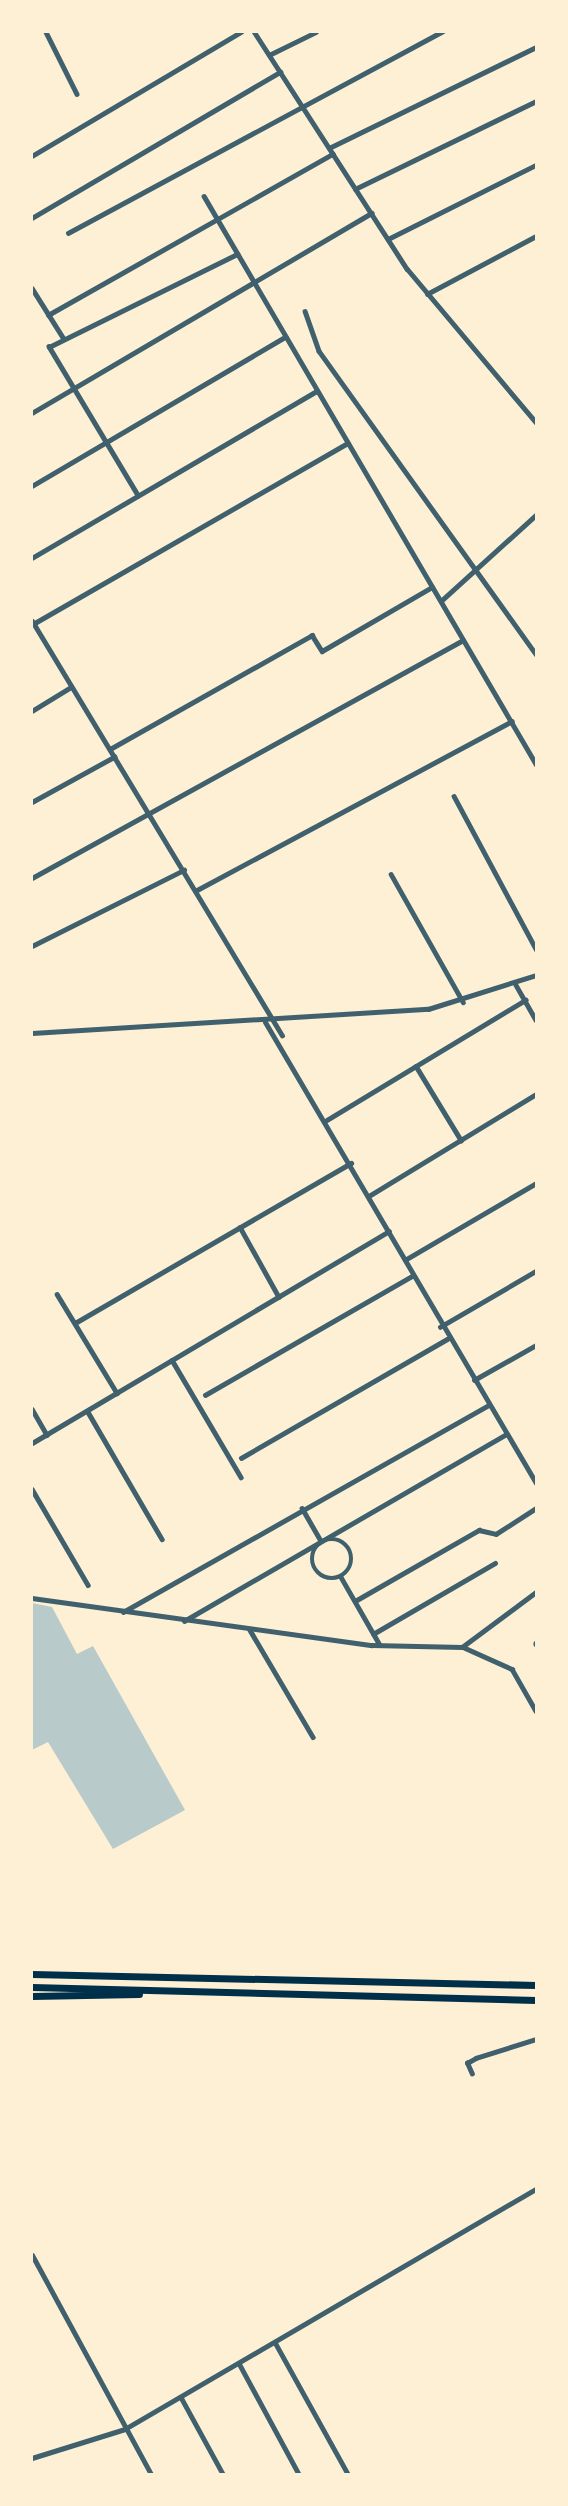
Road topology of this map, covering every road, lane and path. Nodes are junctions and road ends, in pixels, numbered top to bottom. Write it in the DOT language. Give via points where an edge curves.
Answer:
graph roads {
  1 [pos="46,32"];
  2 [pos="242,32"];
  3 [pos="254,32"];
  4 [pos="316,32"];
  5 [pos="442,32"];
  6 [pos="537,47"];
  7 [pos="269,55"];
  8 [pos="280,72"];
  9 [pos="77,94"];
  10 [pos="537,101"];
  11 [pos="300,103"];
  12 [pos="331,151"];
  13 [pos="32,156"];
  14 [pos="537,165"];
  15 [pos="355,189"];
  16 [pos="204,196"];
  17 [pos="371,213"];
  18 [pos="32,218"];
  19 [pos="218,221"];
  20 [pos="68,233"];
  21 [pos="537,236"];
  22 [pos="388,239"];
  23 [pos="237,254"];
  24 [pos="254,284"];
  25 [pos="32,288"];
  26 [pos="427,294"];
  27 [pos="34,299"];
  28 [pos="306,311"];
  29 [pos="48,315"];
  30 [pos="285,337"];
  31 [pos="64,339"];
  32 [pos="74,390"];
  33 [pos="317,391"];
  34 [pos="32,413"];
  35 [pos="537,423"];
  36 [pos="106,443"];
  37 [pos="348,443"];
  38 [pos="32,486"];
  39 [pos="138,496"];
  40 [pos="537,515"];
  41 [pos="32,558"];
  42 [pos="476,570"];
  43 [pos="432,587"];
  44 [pos="440,601"];
  45 [pos="32,623"];
  46 [pos="463,639"];
  47 [pos="537,654"];
  48 [pos="71,687"];
  49 [pos="32,711"];
  50 [pos="512,721"];
  51 [pos="110,749"];
  52 [pos="114,757"];
  53 [pos="537,764"];
  54 [pos="454,796"];
  55 [pos="32,802"];
  56 [pos="150,816"];
  57 [pos="185,870"];
  58 [pos="391,874"];
  59 [pos="32,878"];
  60 [pos="197,890"];
  61 [pos="32,946"];
  62 [pos="537,949"];
  63 [pos="537,975"];
  64 [pos="516,985"];
  65 [pos="525,1000"];
  66 [pos="463,1002"];
  67 [pos="285,1020"];
  68 [pos="537,1020"];
  69 [pos="268,1022"];
  70 [pos="32,1033"];
  71 [pos="282,1035"];
  72 [pos="282,1044"];
  73 [pos="416,1066"];
  74 [pos="537,1094"];
  75 [pos="327,1119"];
  76 [pos="461,1140"];
  77 [pos="351,1163"];
  78 [pos="537,1183"];
  79 [pos="369,1196"];
  80 [pos="240,1227"];
  81 [pos="389,1231"];
  82 [pos="404,1261"];
  83 [pos="537,1271"];
  84 [pos="412,1276"];
  85 [pos="57,1294"];
  86 [pos="280,1298"];
  87 [pos="75,1323"];
  88 [pos="440,1327"];
  89 [pos="447,1339"];
  90 [pos="537,1345"];
  91 [pos="172,1360"];
  92 [pos="473,1380"];
  93 [pos="117,1393"];
  94 [pos="205,1395"];
  95 [pos="489,1405"];
  96 [pos="32,1409"];
  97 [pos="88,1412"];
  98 [pos="47,1434"];
  99 [pos="506,1434"];
  100 [pos="32,1443"];
  101 [pos="241,1458"];
  102 [pos="241,1477"];
  103 [pos="537,1483"];
  104 [pos="32,1489"];
  105 [pos="302,1508"];
  106 [pos="537,1508"];
  107 [pos="162,1539"];
  108 [pos="321,1541"];
  109 [pos="495,1563"];
  110 [pos="341,1577"];
  111 [pos="88,1585"];
  112 [pos="537,1592"];
  113 [pos="32,1598"];
  114 [pos="355,1601"];
  115 [pos="122,1613"];
  116 [pos="184,1621"];
  117 [pos="250,1630"];
  118 [pos="373,1634"];
  119 [pos="380,1645"];
  120 [pos="462,1647"];
  121 [pos="537,1711"];
  122 [pos="313,1737"];
  123 [pos="32,1974"];
  124 [pos="537,1985"];
  125 [pos="32,1987"];
  126 [pos="165,1990"];
  127 [pos="32,1996"];
  128 [pos="537,2000"];
  129 [pos="537,2039"];
  130 [pos="472,2074"];
  131 [pos="535,2193"];
  132 [pos="32,2255"];
  133 [pos="276,2344"];
  134 [pos="240,2365"];
  135 [pos="182,2399"];
  136 [pos="125,2429"];
  137 [pos="32,2458"];
  138 [pos="151,2474"];
  139 [pos="223,2474"];
  140 [pos="299,2474"];
  141 [pos="348,2474"];
  1 -- 9 [label="street"];
  2 -- 13 [label="street"];
  3 -- 7 [label="street"];
  4 -- 7 [label="street"];
  5 -- 11 [label="street"];
  6 -- 12 [label="street"];
  7 -- 8 [label="street"];
  8 -- 11 [label="street"];
  8 -- 18 [label="street"];
  10 -- 15 [label="street"];
  11 -- 12 [label="street"];
  11 -- 20 [label="street"];
  12 -- 15 [label="street"];
  12 -- 19 [label="street"];
  14 -- 22 [label="street"];
  15 -- 17 [label="street"];
  16 -- 19 [label="street"];
  17 -- 22 [label="street"];
  17 -- 24 [label="street"];
  19 -- 23 [label="street"];
  19 -- 29 [label="street"];
  21 -- 26 [label="street"];
  22 -- 26 [label="street"];
  23 -- 24 [label="street"];
  23 -- 31 [label="street"];
  24 -- 30 [label="street"];
  24 -- 32 [label="street"];
  25 -- 27 [label="street"];
  26 -- 35 [label="street"];
  27 -- 29 [label="street"];
  28 -- 42 [label="street" via="319,351"];
  29 -- 31 [label="street"];
  30 -- 33 [label="street"];
  30 -- 36 [label="street"];
  31 -- 32 [label="street" via="49,347"];
  32 -- 34 [label="street"];
  32 -- 36 [label="street"];
  33 -- 37 [label="street"];
  33 -- 39 [label="street"];
  36 -- 38 [label="street"];
  36 -- 39 [label="street"];
  37 -- 43 [label="street"];
  37 -- 45 [label="street"];
  39 -- 41 [label="street"];
  40 -- 42 [label="street"];
  42 -- 44 [label="street"];
  42 -- 47 [label="street"];
  43 -- 44 [label="street"];
  43 -- 51 [label="street" via="322,651 312,635"];
  44 -- 46 [label="street"];
  45 -- 48 [label="street"];
  46 -- 50 [label="street"];
  46 -- 56 [label="street"];
  48 -- 49 [label="street"];
  48 -- 51 [label="street"];
  50 -- 53 [label="street"];
  50 -- 60 [label="street"];
  51 -- 52 [label="street"];
  52 -- 55 [label="street"];
  52 -- 56 [label="street"];
  54 -- 62 [label="street"];
  56 -- 57 [label="street"];
  56 -- 59 [label="street"];
  57 -- 60 [label="street"];
  57 -- 61 [label="street"];
  58 -- 66 [label="street"];
  60 -- 69 [label="street"];
  63 -- 64 [label="street"];
  64 -- 65 [label="street"];
  64 -- 66 [label="street"];
  65 -- 68 [label="street"];
  65 -- 73 [label="street"];
  66 -- 67 [label="street"];
  67 -- 69 [label="street"];
  67 -- 71 [label="street"];
  69 -- 70 [label="street"];
  69 -- 71 [label="street"];
  69 -- 72 [label="street"];
  71 -- 72 [label="street"];
  72 -- 75 [label="street"];
  73 -- 75 [label="street"];
  73 -- 76 [label="street"];
  74 -- 76 [label="street"];
  75 -- 77 [label="street"];
  76 -- 79 [label="street"];
  77 -- 79 [label="street"];
  77 -- 80 [label="street"];
  78 -- 82 [label="street"];
  79 -- 81 [label="street"];
  80 -- 86 [label="street"];
  80 -- 87 [label="street"];
  81 -- 82 [label="street"];
  81 -- 86 [label="street"];
  82 -- 84 [label="street"];
  83 -- 88 [label="street"];
  84 -- 88 [label="street"];
  84 -- 94 [label="street"];
  85 -- 87 [label="street"];
  86 -- 91 [label="street"];
  87 -- 93 [label="street"];
  88 -- 89 [label="street"];
  89 -- 92 [label="street"];
  89 -- 101 [label="street"];
  90 -- 92 [label="street"];
  91 -- 93 [label="street"];
  91 -- 102 [label="street"];
  92 -- 95 [label="street"];
  93 -- 97 [label="street"];
  95 -- 99 [label="street"];
  95 -- 105 [label="street"];
  96 -- 98 [label="street"];
  97 -- 98 [label="street"];
  97 -- 107 [label="street"];
  98 -- 100 [label="street"];
  99 -- 103 [label="street"];
  99 -- 108 [label="street"];
  104 -- 111 [label="street"];
  105 -- 108 [label="street"];
  105 -- 115 [label="street"];
  106 -- 114 [label="street" via="496,1534 479,1530"];
  108 -- 110 [label="street" via="312,1559 316,1572"];
  108 -- 110 [label="street" via="334,1538 350,1549 350,1568"];
  108 -- 116 [label="street"];
  109 -- 118 [label="street"];
  110 -- 114 [label="street"];
  112 -- 120 [label="street"];
  113 -- 115 [label="street"];
  114 -- 118 [label="street"];
  115 -- 116 [label="street"];
  116 -- 117 [label="street"];
  117 -- 119 [label="street"];
  117 -- 122 [label="street"];
  118 -- 119 [label="street"];
  119 -- 120 [label="street"];
  120 -- 121 [label="street" via="512,1669"];
  123 -- 124 [label="highway" via="422,1986"];
  125 -- 126 [label="highway"];
  126 -- 127 [label="highway"];
  126 -- 128 [label="highway"];
  129 -- 130 [label="street" via="476,2058 467,2063"];
  131 -- 133 [label="street"];
  132 -- 136 [label="street"];
  133 -- 134 [label="street"];
  133 -- 141 [label="street"];
  134 -- 135 [label="street"];
  134 -- 140 [label="street"];
  135 -- 136 [label="street"];
  135 -- 139 [label="street"];
  136 -- 137 [label="street"];
  136 -- 138 [label="street"];
}
